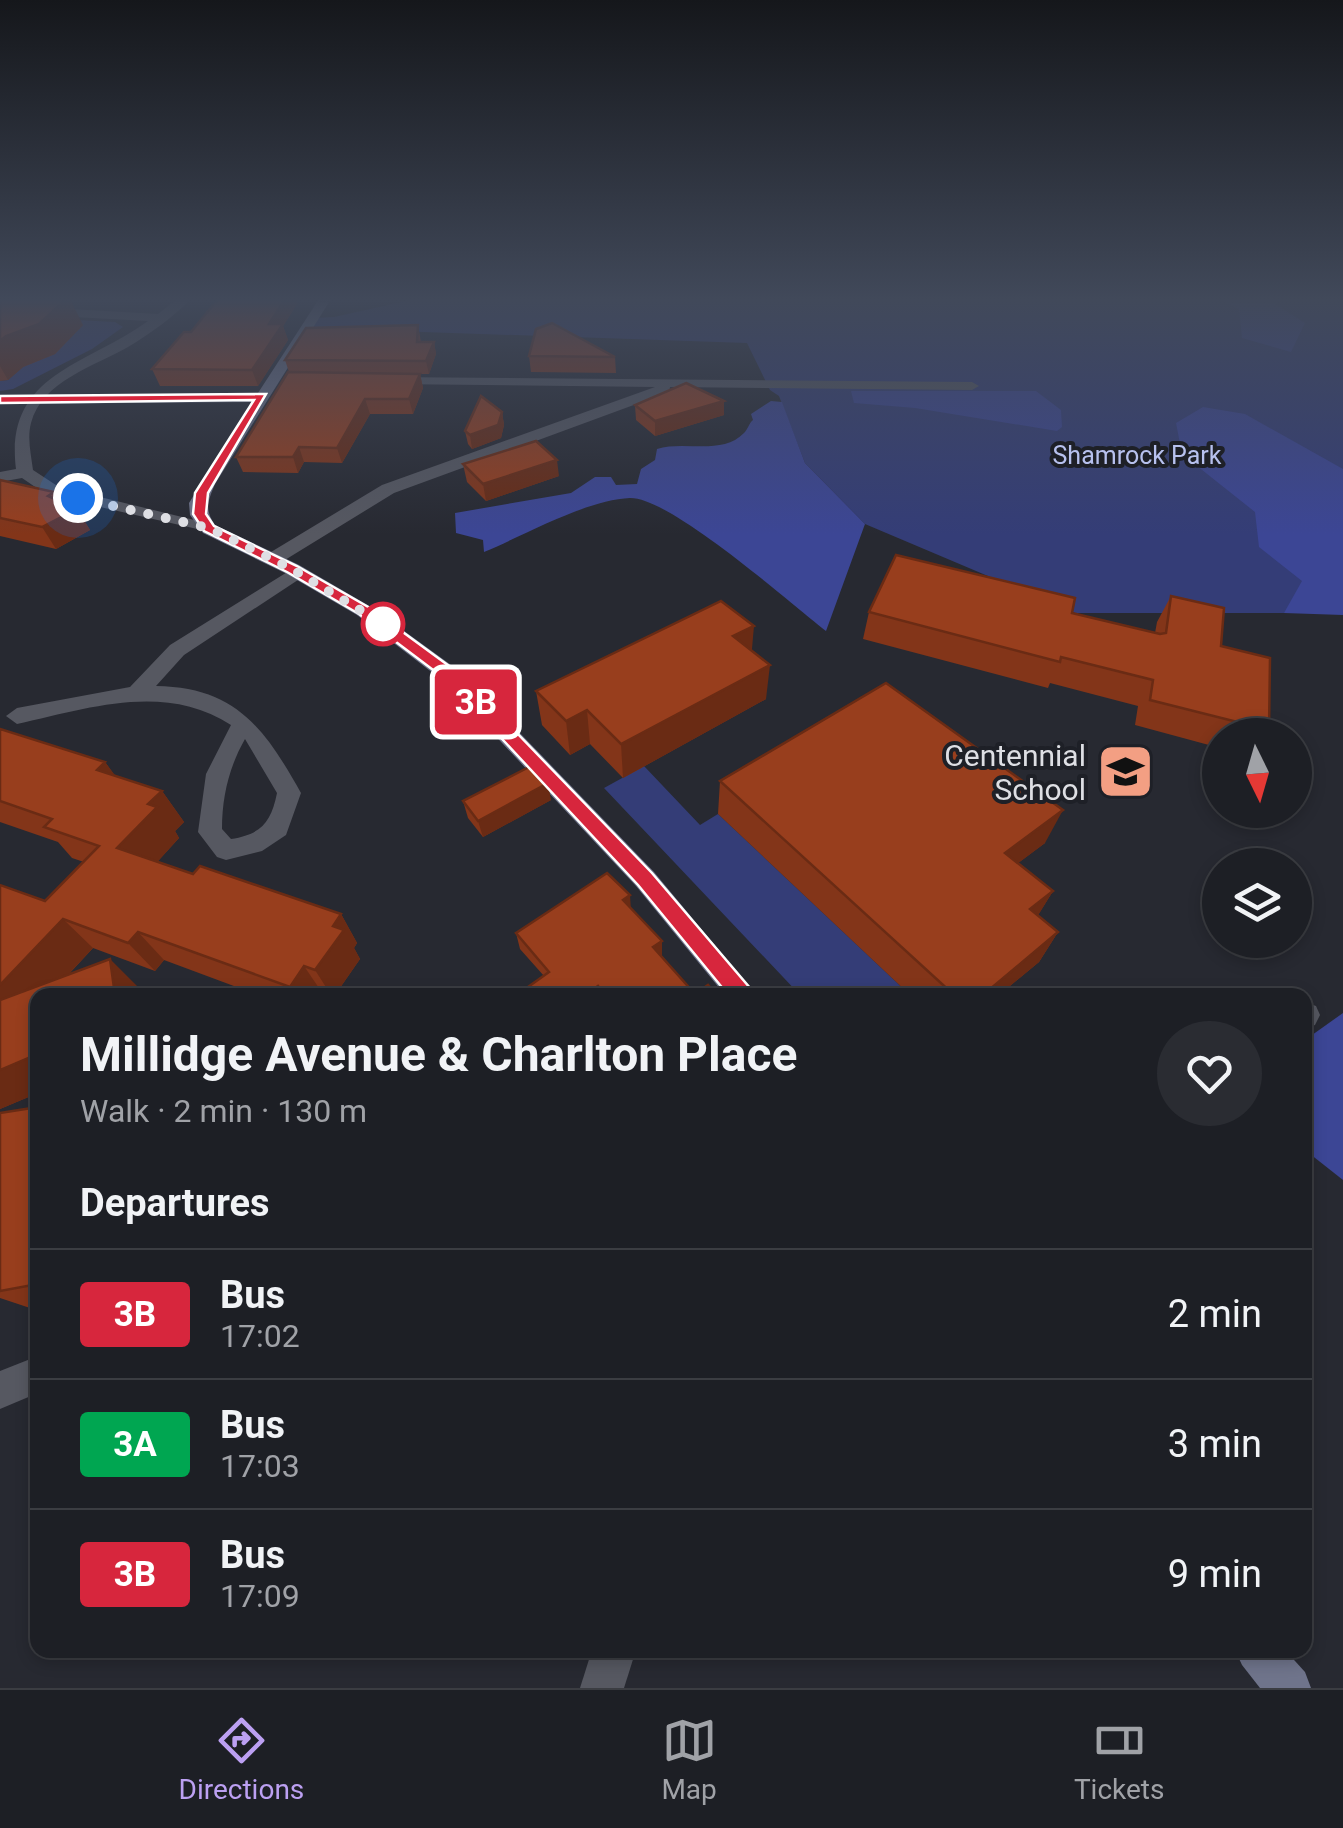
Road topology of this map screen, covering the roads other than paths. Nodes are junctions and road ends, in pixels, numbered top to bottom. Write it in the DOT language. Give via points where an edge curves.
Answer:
graph roads {
  1 [pos="57,378"];
  2 [pos="283,378"];
  3 [pos="374,380"];
  4 [pos="683,383"];
  5 [pos="972,386"];
  6 [pos="262,397"];
  7 [pos="34,399"];
  8 [pos="0,400"];
  9 [pos="25,472"];
  10 [pos="0,477"];
  11 [pos="209,528"];
  12 [pos="273,560"];
  13 [pos="297,572"];
  14 [pos="138,692"];
  15 [pos="18,716"];
  16 [pos="244,723"];
  17 [pos="736,988"];
  18 [pos="30,1377"];
  19 [pos="0,1390"];
  20 [pos="611,1658"];
  21 [pos="1263,1658"];
  22 [pos="602,1688"];
  23 [pos="1289,1688"];
  1 -- 7 [label="street"];
  2 -- 6 [label="street"];
  3 -- 4 [label="street"];
  4 -- 5 [label="street"];
  4 -- 12 [label="street" via="388,489"];
  6 -- 7 [label="street"];
  6 -- 11 [label="street" via="202,493 200,514"];
  7 -- 8 [label="street"];
  7 -- 9 [label="street" via="21,431"];
  9 -- 10 [label="street"];
  9 -- 11 [label="street" via="52,490"];
  11 -- 12 [label="street"];
  12 -- 13 [label="street"];
  13 -- 14 [label="street" via="177,650"];
  13 -- 17 [label="street" via="376,619 454,678 645,879"];
  14 -- 15 [label="street"];
  14 -- 16 [label="street" via="204,697"];
  16 -- 16 [label="street" via="216,774 210,810 210,832 226,850 270,838 284,825 289,793"];
  18 -- 19 [label="street"];
  20 -- 22 [label="street"];
  21 -- 23 [label="street"];
}
